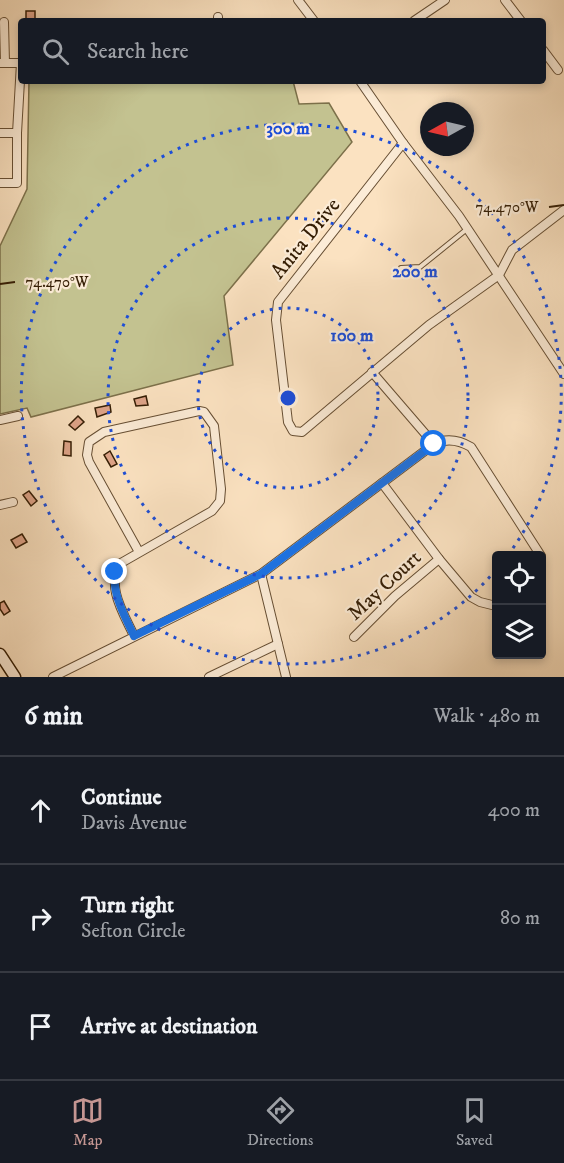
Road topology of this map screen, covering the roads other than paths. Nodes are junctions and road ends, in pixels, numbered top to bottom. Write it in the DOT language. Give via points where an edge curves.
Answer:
graph roads {
  1 [pos="298,0"];
  2 [pos="445,0"];
  3 [pos="505,0"];
  4 [pos="312,18"];
  5 [pos="418,18"];
  6 [pos="519,18"];
  7 [pos="4,22"];
  8 [pos="546,54"];
  9 [pos="2,63"];
  10 [pos="18,63"];
  11 [pos="558,70"];
  12 [pos="20,84"];
  13 [pos="362,84"];
  14 [pos="0,133"];
  15 [pos="17,133"];
  16 [pos="403,143"];
  17 [pos="0,183"];
  18 [pos="562,215"];
  19 [pos="468,229"];
  20 [pos="400,268"];
  21 [pos="499,275"];
  22 [pos="372,372"];
  23 [pos="564,372"];
  24 [pos="18,416"];
  25 [pos="0,420"];
  26 [pos="434,444"];
  27 [pos="382,483"];
  28 [pos="13,502"];
  29 [pos="0,505"];
  30 [pos="538,551"];
  31 [pos="139,552"];
  32 [pos="439,559"];
  33 [pos="261,574"];
  34 [pos="492,605"];
  35 [pos="134,636"];
  36 [pos="354,637"];
  37 [pos="278,644"];
  38 [pos="0,654"];
  39 [pos="15,677"];
  40 [pos="53,677"];
  41 [pos="209,677"];
  42 [pos="286,677"];
  1 -- 4 [label="street"];
  2 -- 5 [label="street"];
  3 -- 6 [label="street"];
  7 -- 9 [label="street"];
  8 -- 11 [label="street"];
  9 -- 10 [label="street"];
  12 -- 15 [label="street"];
  13 -- 16 [label="street"];
  14 -- 15 [label="street"];
  15 -- 17 [label="street" via="17,183"];
  16 -- 19 [label="street"];
  16 -- 22 [label="street, Anita Drive" via="282,295 276,311 288,422 293,431 302,432"];
  18 -- 21 [label="street" via="512,250"];
  19 -- 20 [label="lane" via="420,267"];
  19 -- 21 [label="street"];
  21 -- 22 [label="street, Anita Drive"];
  21 -- 23 [label="street"];
  22 -- 26 [label="street"];
  24 -- 25 [label="street"];
  26 -- 27 [label="street"];
  26 -- 30 [label="street" via="451,440 471,447"];
  27 -- 32 [label="street"];
  27 -- 33 [label="street"];
  28 -- 29 [label="street"];
  31 -- 31 [label="street" via="212,511 220,501 214,426 204,412 104,432 89,442 89,462"];
  31 -- 35 [label="street" via="121,563 114,583"];
  32 -- 34 [label="street" via="471,597"];
  32 -- 36 [label="street, May Court"];
  33 -- 35 [label="street"];
  33 -- 37 [label="street"];
  35 -- 40 [label="street"];
  37 -- 41 [label="street"];
  37 -- 42 [label="street"];
  38 -- 39 [label="main road"];
}
